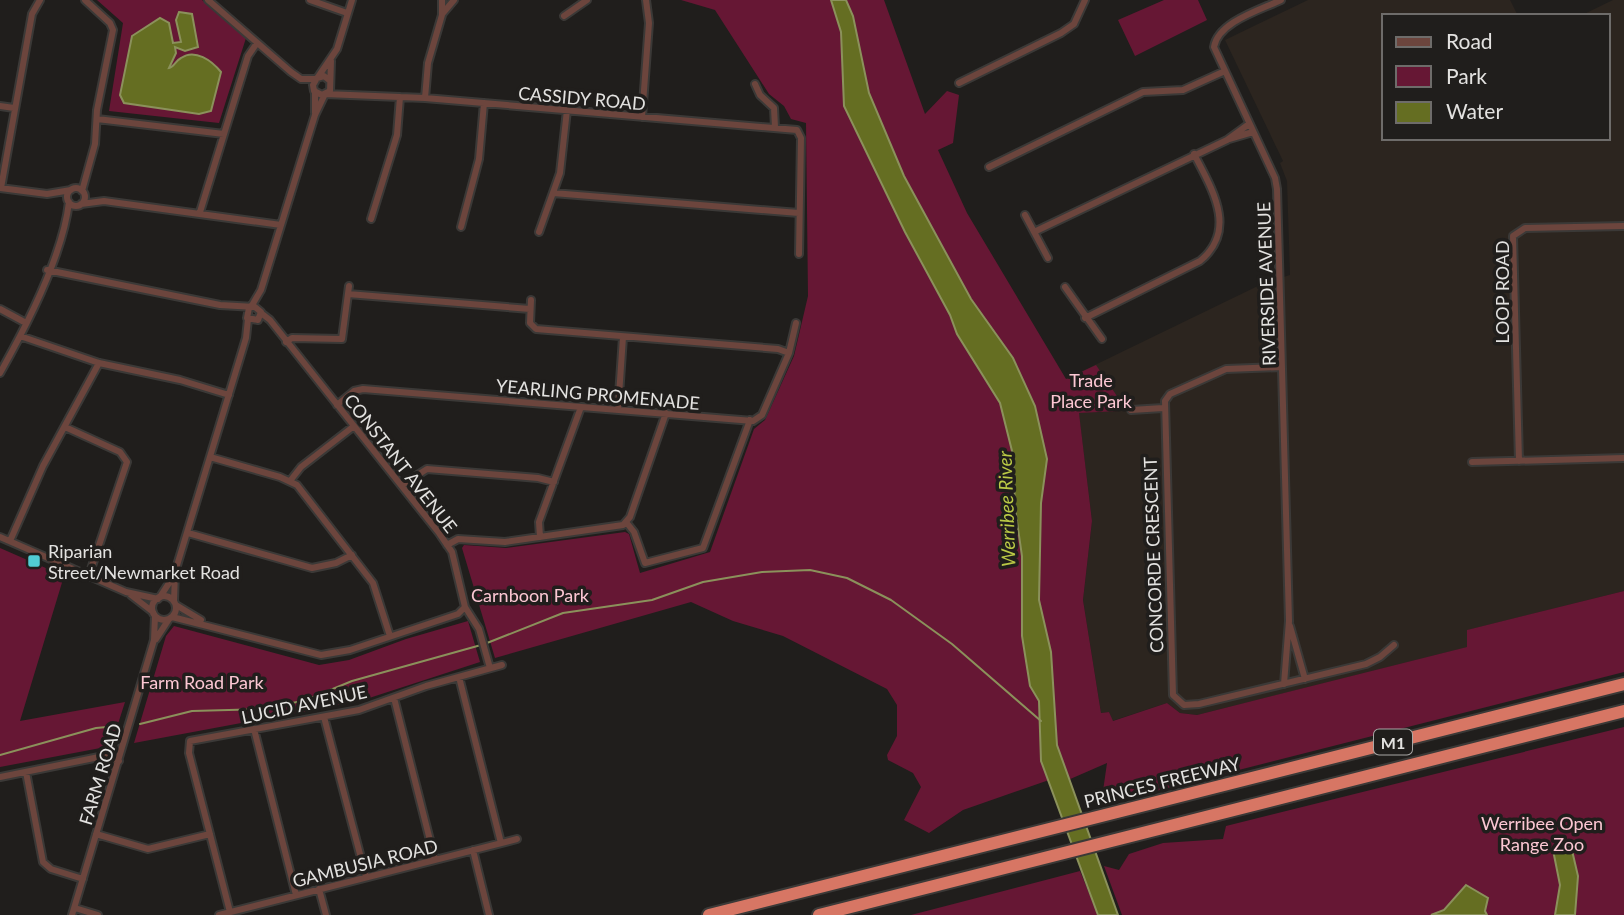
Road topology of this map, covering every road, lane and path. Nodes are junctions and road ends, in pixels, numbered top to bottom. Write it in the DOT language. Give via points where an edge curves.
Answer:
graph roads {
  1 [pos="85,0"];
  2 [pos="208,0"];
  3 [pos="310,0"];
  4 [pos="352,0"];
  5 [pos="444,0"];
  6 [pos="454,0"];
  7 [pos="587,0"];
  8 [pos="646,0"];
  9 [pos="1084,0"];
  10 [pos="1281,0"];
  11 [pos="35,2"];
  12 [pos="347,13"];
  13 [pos="442,15"];
  14 [pos="564,16"];
  15 [pos="257,43"];
  16 [pos="331,60"];
  17 [pos="1224,71"];
  18 [pos="291,72"];
  19 [pos="317,78"];
  20 [pos="330,81"];
  21 [pos="959,83"];
  22 [pos="755,84"];
  23 [pos="315,91"];
  24 [pos="325,94"];
  25 [pos="362,94"];
  26 [pos="400,97"];
  27 [pos="425,98"];
  28 [pos="484,103"];
  29 [pos="0,106"];
  30 [pos="14,108"];
  31 [pos="567,110"];
  32 [pos="315,115"];
  33 [pos="642,117"];
  34 [pos="97,119"];
  35 [pos="1250,124"];
  36 [pos="775,127"];
  37 [pos="1253,132"];
  38 [pos="224,134"];
  39 [pos="1227,140"];
  40 [pos="1194,154"];
  41 [pos="989,167"];
  42 [pos="85,172"];
  43 [pos="1,188"];
  44 [pos="72,189"];
  45 [pos="82,192"];
  46 [pos="553,193"];
  47 [pos="47,194"];
  48 [pos="68,201"];
  49 [pos="104,201"];
  50 [pos="80,205"];
  51 [pos="200,212"];
  52 [pos="799,213"];
  53 [pos="1025,215"];
  54 [pos="371,219"];
  55 [pos="66,222"];
  56 [pos="281,225"];
  57 [pos="1624,226"];
  58 [pos="461,227"];
  59 [pos="539,232"];
  60 [pos="1034,232"];
  61 [pos="799,254"];
  62 [pos="1048,258"];
  63 [pos="47,270"];
  64 [pos="349,286"];
  65 [pos="1065,287"];
  66 [pos="261,290"];
  67 [pos="348,294"];
  68 [pos="531,300"];
  69 [pos="229,306"];
  70 [pos="250,307"];
  71 [pos="0,309"];
  72 [pos="530,309"];
  73 [pos="261,312"];
  74 [pos="1085,317"];
  75 [pos="252,320"];
  76 [pos="26,323"];
  77 [pos="796,323"];
  78 [pos="276,328"];
  79 [pos="20,336"];
  80 [pos="623,337"];
  81 [pos="1102,339"];
  82 [pos="286,342"];
  83 [pos="789,353"];
  84 [pos="99,363"];
  85 [pos="1282,367"];
  86 [pos="0,373"];
  87 [pos="229,395"];
  88 [pos="337,405"];
  89 [pos="581,407"];
  90 [pos="1163,408"];
  91 [pos="618,410"];
  92 [pos="1131,410"];
  93 [pos="666,414"];
  94 [pos="750,420"];
  95 [pos="354,426"];
  96 [pos="65,427"];
  97 [pos="210,457"];
  98 [pos="1624,458"];
  99 [pos="1519,461"];
  100 [pos="1472,462"];
  101 [pos="290,481"];
  102 [pos="554,482"];
  103 [pos="402,485"];
  104 [pos="626,522"];
  105 [pos="187,533"];
  106 [pos="0,537"];
  107 [pos="540,537"];
  108 [pos="10,541"];
  109 [pos="447,545"];
  110 [pos="352,555"];
  111 [pos="175,572"];
  112 [pos="89,575"];
  113 [pos="126,592"];
  114 [pos="159,598"];
  115 [pos="175,603"];
  116 [pos="465,607"];
  117 [pos="155,614"];
  118 [pos="171,618"];
  119 [pos="1289,621"];
  120 [pos="209,624"];
  121 [pos="390,636"];
  122 [pos="155,640"];
  123 [pos="1394,645"];
  124 [pos="502,665"];
  125 [pos="490,668"];
  126 [pos="459,677"];
  127 [pos="1305,679"];
  128 [pos="1284,684"];
  129 [pos="1624,684"];
  130 [pos="394,698"];
  131 [pos="1624,711"];
  132 [pos="324,717"];
  133 [pos="254,729"];
  134 [pos="119,761"];
  135 [pos="26,772"];
  136 [pos="0,777"];
  137 [pos="96,834"];
  138 [pos="210,834"];
  139 [pos="517,839"];
  140 [pos="501,843"];
  141 [pos="473,850"];
  142 [pos="435,860"];
  143 [pos="366,877"];
  144 [pos="83,879"];
  145 [pos="319,889"];
  146 [pos="296,895"];
  147 [pos="73,911"];
  148 [pos="230,912"];
  149 [pos="99,915"];
  150 [pos="219,915"];
  151 [pos="326,915"];
  152 [pos="489,915"];
  153 [pos="709,915"];
  154 [pos="820,915"];
  1 -- 34 [label="street" via="113,30"];
  2 -- 15 [label="street"];
  3 -- 12 [label="street"];
  4 -- 12 [label="street"];
  5 -- 6 [label="street"];
  5 -- 13 [label="street"];
  6 -- 13 [label="street"];
  7 -- 14 [label="street"];
  8 -- 33 [label="street" via="649,23"];
  9 -- 21 [label="street" via="1073,23 1061,33"];
  10 -- 17 [label="street, RIVERSIDE AVENUE" via="1215,37 1216,55"];
  11 -- 30 [label="street"];
  12 -- 16 [label="street"];
  13 -- 27 [label="street" via="428,62"];
  15 -- 18 [label="street"];
  15 -- 38 [label="street" via="248,56"];
  16 -- 19 [label="street"];
  16 -- 20 [label="street"];
  17 -- 35 [label="street, RIVERSIDE AVENUE"];
  17 -- 41 [label="street" via="1183,90 1143,92"];
  18 -- 19 [label="street, CASSIDY ROAD" via="301,79"];
  18 -- 23 [label="street"];
  19 -- 20 [label="street, CASSIDY ROAD"];
  19 -- 23 [label="street"];
  20 -- 24 [label="street" via="330,91"];
  20 -- 25 [label="street, CASSIDY ROAD"];
  22 -- 36 [label="street" via="776,112"];
  23 -- 24 [label="street, CASSIDY ROAD"];
  23 -- 32 [label="street"];
  24 -- 25 [label="street, CASSIDY ROAD"];
  24 -- 32 [label="street"];
  25 -- 26 [label="street, CASSIDY ROAD"];
  26 -- 27 [label="street, CASSIDY ROAD"];
  26 -- 54 [label="street" via="397,135"];
  27 -- 28 [label="street, CASSIDY ROAD"];
  28 -- 31 [label="street, CASSIDY ROAD"];
  28 -- 58 [label="street" via="480,159"];
  29 -- 30 [label="street"];
  30 -- 43 [label="street"];
  31 -- 33 [label="street, CASSIDY ROAD"];
  31 -- 46 [label="street" via="560,173"];
  32 -- 56 [label="street"];
  33 -- 36 [label="street, CASSIDY ROAD"];
  34 -- 38 [label="street"];
  34 -- 42 [label="street" via="96,144"];
  35 -- 37 [label="street, RIVERSIDE AVENUE"];
  35 -- 39 [label="street"];
  36 -- 52 [label="street, CASSIDY ROAD" via="799,131"];
  37 -- 39 [label="street"];
  37 -- 85 [label="street, RIVERSIDE AVENUE" via="1276,183"];
  38 -- 51 [label="street"];
  39 -- 40 [label="street"];
  40 -- 60 [label="street"];
  40 -- 74 [label="street" via="1220,211 1220,232 1212,249 1200,261"];
  42 -- 44 [label="street"];
  42 -- 45 [label="street"];
  43 -- 47 [label="street"];
  44 -- 45 [label="street"];
  44 -- 47 [label="street"];
  44 -- 48 [label="street"];
  45 -- 49 [label="street"];
  45 -- 50 [label="street"];
  46 -- 52 [label="street"];
  46 -- 59 [label="street"];
  47 -- 48 [label="street"];
  48 -- 50 [label="street"];
  48 -- 55 [label="street"];
  49 -- 50 [label="street"];
  49 -- 51 [label="street"];
  50 -- 55 [label="street"];
  51 -- 56 [label="street"];
  52 -- 61 [label="street"];
  53 -- 60 [label="street"];
  55 -- 63 [label="street"];
  56 -- 66 [label="street"];
  57 -- 99 [label="street, LOOP ROAD" via="1525,228 1513,236"];
  60 -- 62 [label="street"];
  63 -- 69 [label="street"];
  63 -- 76 [label="street"];
  64 -- 67 [label="street"];
  65 -- 74 [label="street"];
  66 -- 70 [label="street"];
  66 -- 73 [label="street"];
  67 -- 72 [label="street"];
  67 -- 82 [label="street" via="342,339 292,338"];
  68 -- 72 [label="street"];
  69 -- 70 [label="street"];
  69 -- 75 [label="street"];
  70 -- 73 [label="street"];
  70 -- 75 [label="street"];
  71 -- 76 [label="street"];
  72 -- 80 [label="street" via="532,327"];
  73 -- 75 [label="street"];
  73 -- 78 [label="street, CONSTANT AVENUE"];
  74 -- 81 [label="street"];
  75 -- 78 [label="street"];
  75 -- 87 [label="street"];
  76 -- 79 [label="street"];
  77 -- 83 [label="street"];
  78 -- 82 [label="street, CONSTANT AVENUE"];
  79 -- 84 [label="street"];
  79 -- 86 [label="street"];
  80 -- 83 [label="street"];
  80 -- 91 [label="street"];
  82 -- 88 [label="street, CONSTANT AVENUE"];
  83 -- 94 [label="street" via="762,415"];
  84 -- 87 [label="street"];
  84 -- 96 [label="street"];
  85 -- 90 [label="street" via="1219,371 1170,394"];
  85 -- 119 [label="street, RIVERSIDE AVENUE"];
  87 -- 97 [label="street"];
  88 -- 89 [label="street, YEARLING PROMENADE" via="363,389"];
  88 -- 95 [label="street, CONSTANT AVENUE"];
  89 -- 91 [label="street, YEARLING PROMENADE"];
  89 -- 102 [label="street"];
  90 -- 92 [label="street"];
  90 -- 128 [label="street, CONCORDE CRESCENT" via="1173,695 1184,705 1192,705"];
  91 -- 93 [label="street, YEARLING PROMENADE"];
  93 -- 94 [label="street, YEARLING PROMENADE"];
  93 -- 104 [label="street"];
  94 -- 104 [label="street" via="703,548 645,563"];
  95 -- 101 [label="street"];
  95 -- 103 [label="street, CONSTANT AVENUE"];
  96 -- 108 [label="street"];
  96 -- 112 [label="street" via="120,452 127,462"];
  97 -- 101 [label="street"];
  97 -- 105 [label="street"];
  98 -- 99 [label="street"];
  99 -- 100 [label="street"];
  101 -- 110 [label="street"];
  102 -- 103 [label="street" via="427,469"];
  102 -- 107 [label="street" via="539,522"];
  103 -- 109 [label="street, CONSTANT AVENUE"];
  104 -- 107 [label="street"];
  105 -- 110 [label="street" via="312,568"];
  105 -- 111 [label="street"];
  106 -- 108 [label="street"];
  107 -- 109 [label="street" via="505,542 463,539"];
  108 -- 112 [label="street"];
  109 -- 116 [label="street, CONSTANT AVENUE"];
  110 -- 121 [label="street" via="373,583"];
  111 -- 114 [label="street"];
  111 -- 115 [label="street"];
  112 -- 113 [label="street"];
  113 -- 114 [label="street"];
  113 -- 117 [label="street"];
  114 -- 115 [label="street"];
  114 -- 117 [label="street, FARM ROAD"];
  115 -- 118 [label="street, FARM ROAD"];
  115 -- 120 [label="street"];
  116 -- 121 [label="street" via="458,614"];
  116 -- 125 [label="street, CONSTANT AVENUE" via="475,619"];
  117 -- 118 [label="street"];
  117 -- 122 [label="street, FARM ROAD"];
  118 -- 120 [label="street"];
  118 -- 122 [label="street, FARM ROAD"];
  119 -- 127 [label="street, RIVERSIDE AVENUE"];
  119 -- 128 [label="street, RIVERSIDE AVENUE"];
  120 -- 121 [label="street" via="321,655"];
  122 -- 134 [label="street, FARM ROAD"];
  123 -- 127 [label="street, CONCORDE CRESCENT" via="1367,664"];
  124 -- 125 [label="street, LUCID AVENUE"];
  125 -- 126 [label="street, LUCID AVENUE"];
  126 -- 130 [label="street, LUCID AVENUE"];
  126 -- 140 [label="street"];
  127 -- 128 [label="street, CONCORDE CRESCENT"];
  129 -- 153 [label="highway, PRINCES FREEWAY / M1"];
  130 -- 132 [label="street, LUCID AVENUE"];
  130 -- 142 [label="street"];
  131 -- 154 [label="highway, M1"];
  132 -- 133 [label="street, LUCID AVENUE"];
  132 -- 143 [label="street"];
  133 -- 138 [label="street, LUCID AVENUE" via="190,741 189,753"];
  133 -- 146 [label="street"];
  134 -- 135 [label="street" via="104,756"];
  134 -- 137 [label="street, FARM ROAD"];
  135 -- 136 [label="street"];
  135 -- 144 [label="street" via="43,862"];
  137 -- 138 [label="street" via="148,849"];
  137 -- 144 [label="street, FARM ROAD"];
  138 -- 148 [label="street"];
  139 -- 140 [label="street, GAMBUSIA ROAD"];
  140 -- 141 [label="street, GAMBUSIA ROAD"];
  141 -- 142 [label="street, GAMBUSIA ROAD"];
  141 -- 152 [label="street"];
  142 -- 143 [label="street, GAMBUSIA ROAD"];
  143 -- 145 [label="street, GAMBUSIA ROAD"];
  144 -- 147 [label="street, FARM ROAD"];
  145 -- 146 [label="street, GAMBUSIA ROAD"];
  145 -- 151 [label="street"];
  146 -- 148 [label="street, GAMBUSIA ROAD"];
  147 -- 149 [label="street"];
  148 -- 150 [label="street, GAMBUSIA ROAD"];
}
